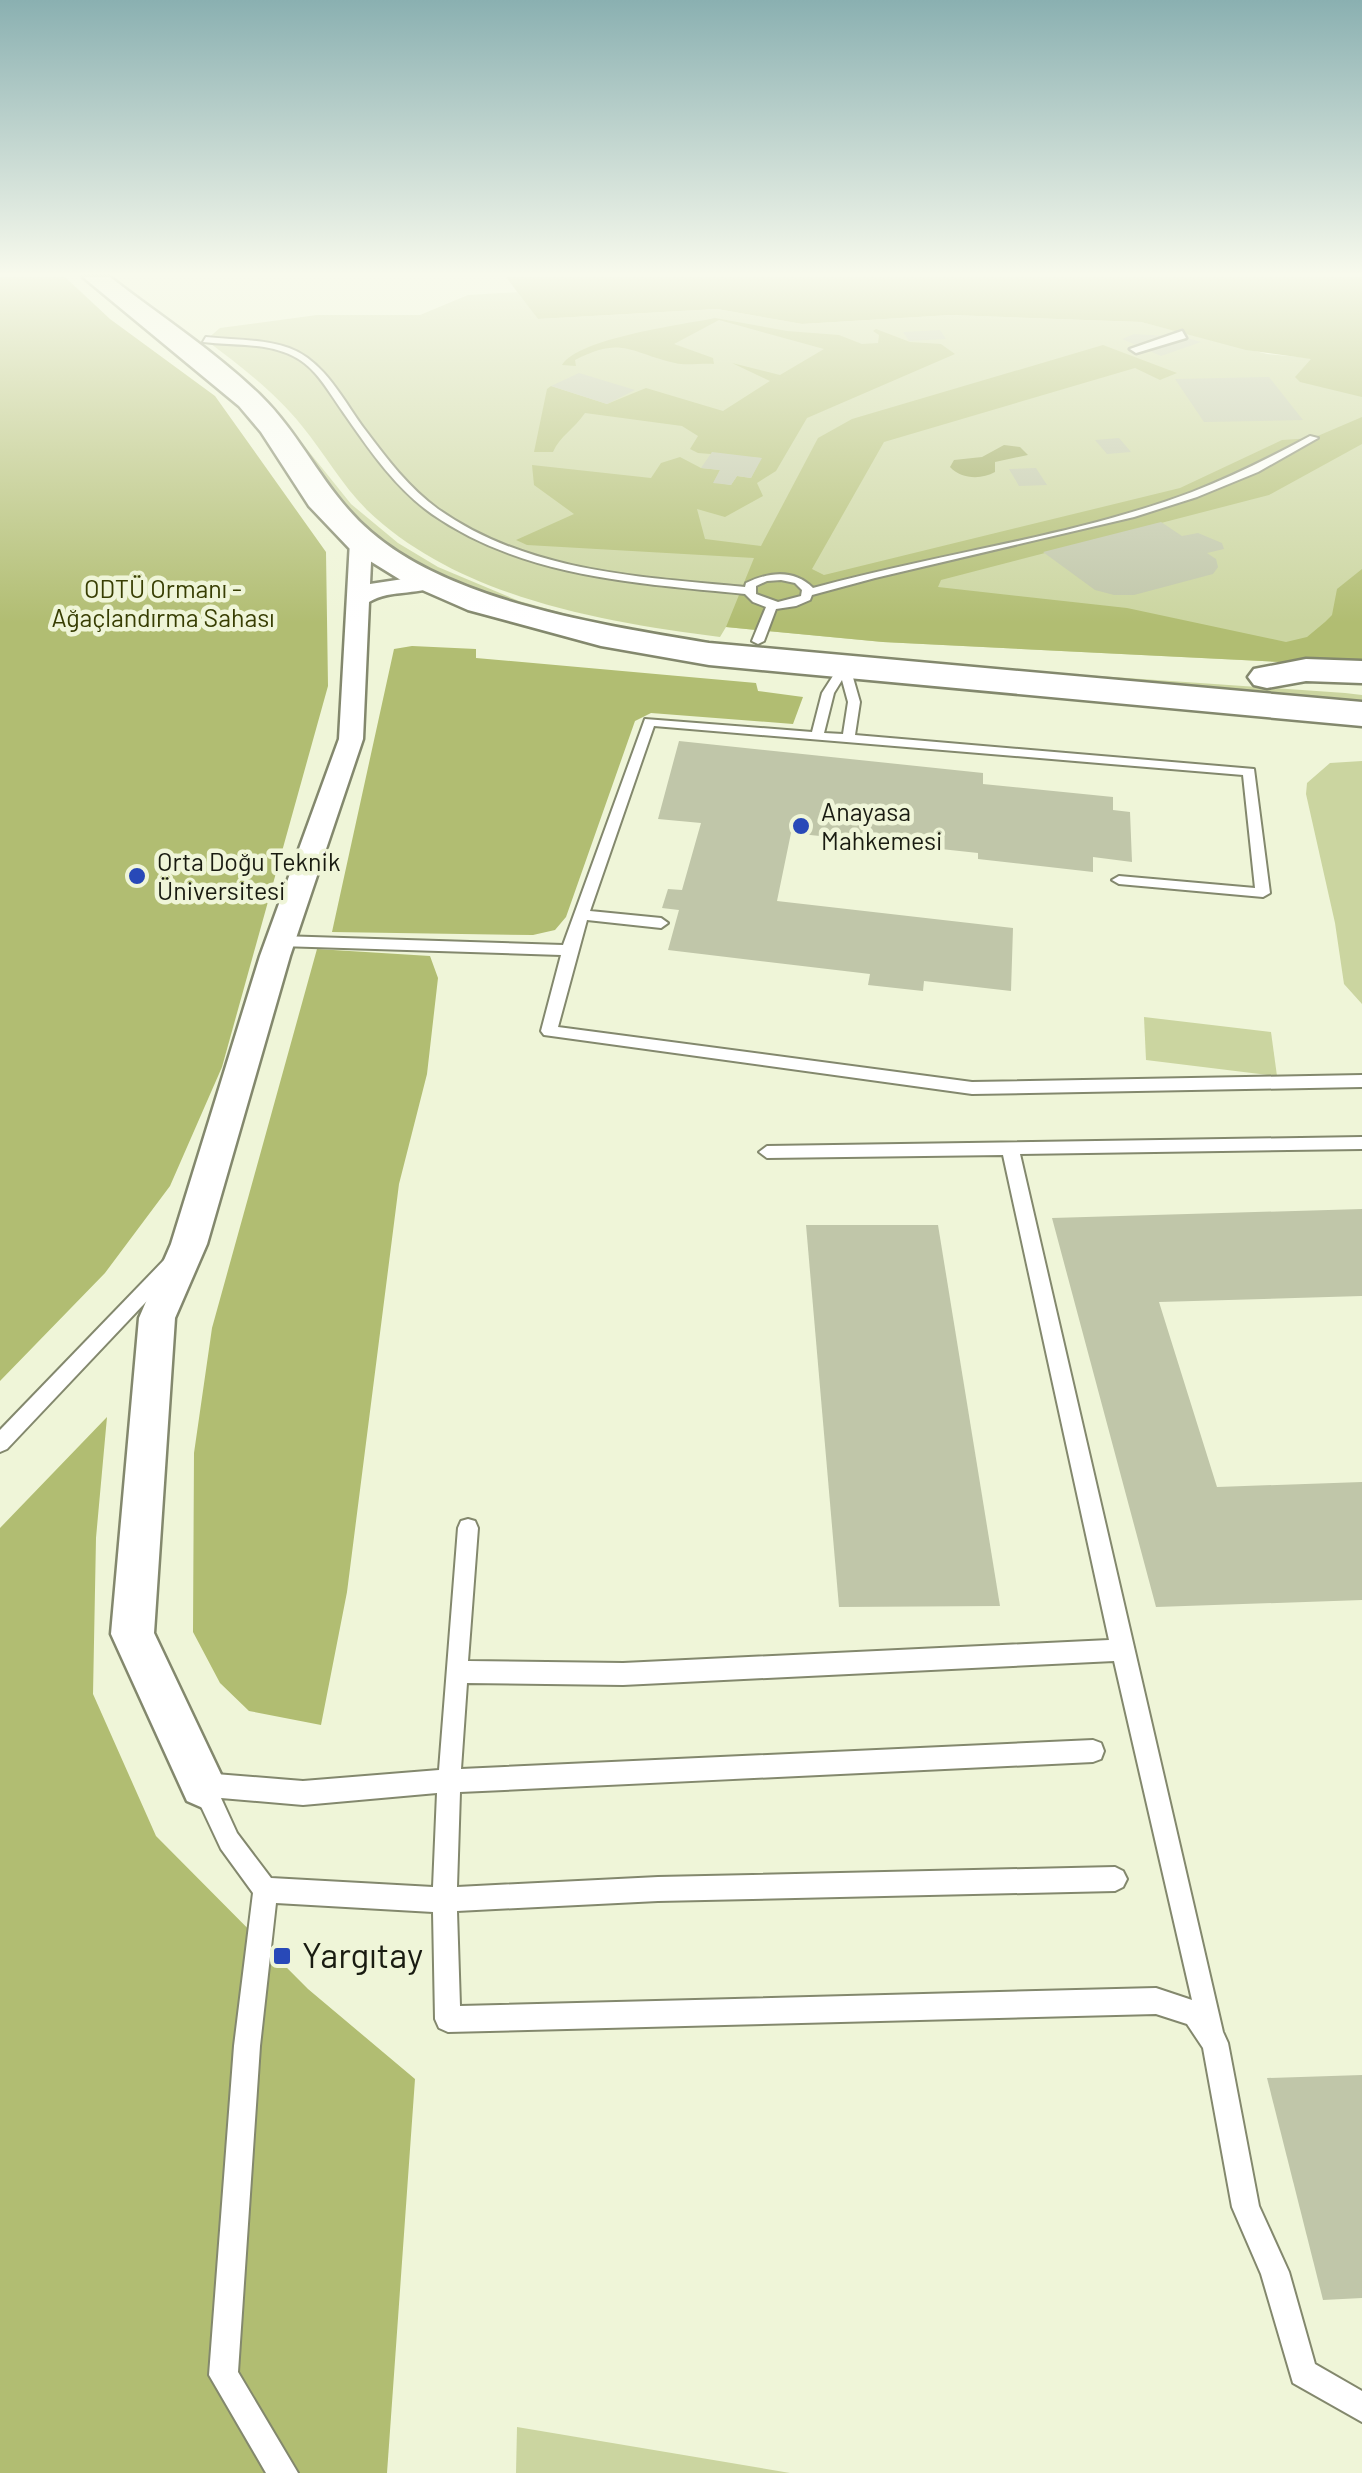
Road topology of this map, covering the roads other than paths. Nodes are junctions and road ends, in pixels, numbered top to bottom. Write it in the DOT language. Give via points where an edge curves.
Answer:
graph roads {
  1 [pos="239,392"];
  2 [pos="267,392"];
  3 [pos="331,392"];
  4 [pos="1313,438"];
  5 [pos="361,541"];
  6 [pos="430,582"];
  7 [pos="749,591"];
  8 [pos="808,591"];
  9 [pos="355,604"];
  10 [pos="772,605"];
  11 [pos="758,641"];
  12 [pos="846,658"];
  13 [pos="1362,672"];
  14 [pos="1267,676"];
  15 [pos="1362,686"];
  16 [pos="1184,700"];
  17 [pos="1362,714"];
  18 [pos="1362,730"];
  19 [pos="817,736"];
  20 [pos="848,739"];
  21 [pos="1119,880"];
  22 [pos="581,915"];
  23 [pos="661,923"];
  24 [pos="280,941"];
  25 [pos="569,950"];
  26 [pos="1362,1081"];
  27 [pos="1362,1143"];
  28 [pos="1010,1149"];
  29 [pos="767,1152"];
  30 [pos="189,1244"];
  31 [pos="0,1443"];
  32 [pos="468,1528"];
  33 [pos="1122,1650"];
  34 [pos="457,1672"];
  35 [pos="1092,1751"];
  36 [pos="447,1781"];
  37 [pos="203,1785"];
  38 [pos="1114,1878"];
  39 [pos="265,1890"];
  40 [pos="443,1900"];
  41 [pos="1215,2043"];
  42 [pos="1362,2407"];
  43 [pos="283,2473"];
  1 -- 5 [label="main road" via="273,427 320,499"];
  2 -- 11 [label="main road" via="366,508 429,555 551,605 652,628"];
  3 -- 7 [label="lane" via="414,494 502,550 605,576"];
  4 -- 8 [label="lane" via="1236,481 1172,504"];
  5 -- 6 [label="main road"];
  5 -- 9 [label="street"];
  6 -- 9 [label="street" via="380,588"];
  6 -- 12 [label="main road" via="507,612 601,636 709,654"];
  7 -- 8 [label="lane" via="756,581 775,576 798,580"];
  7 -- 10 [label="lane"];
  8 -- 10 [label="lane" via="792,605"];
  9 -- 24 [label="street" via="352,739"];
  10 -- 11 [label="lane"];
  11 -- 12 [label="main road"];
  12 -- 14 [label="main road"];
  12 -- 16 [label="main road"];
  12 -- 19 [label="lane"];
  12 -- 20 [label="lane" via="854,702"];
  13 -- 14 [label="main road"];
  14 -- 15 [label="main road"];
  16 -- 17 [label="main road"];
  16 -- 18 [label="main road"];
  19 -- 20 [label="lane"];
  19 -- 22 [label="lane" via="649,722"];
  20 -- 21 [label="lane" via="1248,772 1264,893"];
  22 -- 23 [label="lane"];
  22 -- 25 [label="lane"];
  24 -- 25 [label="lane"];
  24 -- 30 [label="street"];
  25 -- 26 [label="lane" via="549,1030 972,1088"];
  27 -- 28 [label="lane"];
  28 -- 29 [label="lane"];
  28 -- 33 [label="lane"];
  30 -- 31 [label="lane"];
  30 -- 37 [label="street" via="157,1318 132,1634"];
  32 -- 34 [label="lane"];
  33 -- 34 [label="lane" via="623,1674"];
  33 -- 41 [label="lane"];
  34 -- 36 [label="lane"];
  35 -- 36 [label="lane"];
  36 -- 37 [label="lane" via="303,1793"];
  36 -- 40 [label="lane"];
  37 -- 39 [label="lane" via="229,1841"];
  38 -- 40 [label="lane"];
  39 -- 40 [label="lane"];
  39 -- 43 [label="lane" via="223,2375"];
  40 -- 41 [label="lane" via="448,2019 1156,2001 1195,2014"];
  41 -- 42 [label="lane" via="1246,2207 1275,2272 1303,2373"];
}
